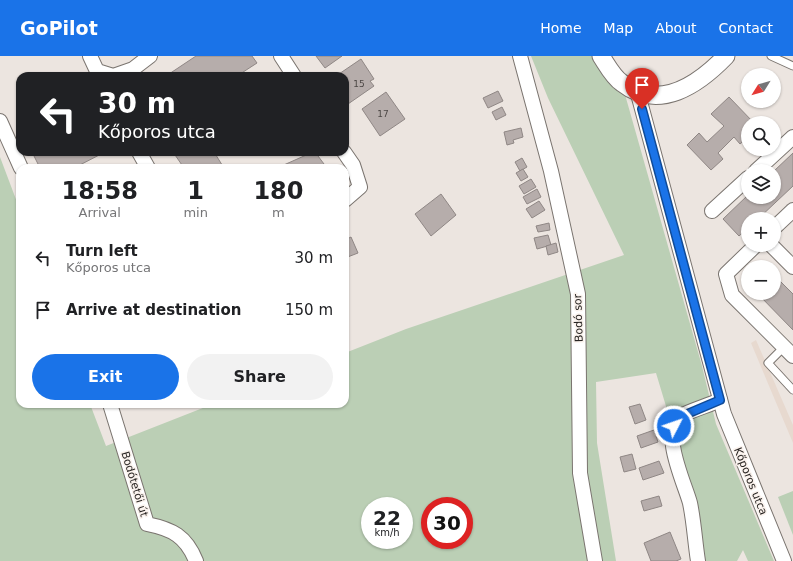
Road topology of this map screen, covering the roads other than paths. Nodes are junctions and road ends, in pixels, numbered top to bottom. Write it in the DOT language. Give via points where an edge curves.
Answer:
graph roads {
  1 [pos="90,56"];
  2 [pos="150,56"];
  3 [pos="281,56"];
  4 [pos="520,56"];
  5 [pos="601,56"];
  6 [pos="726,56"];
  7 [pos="771,56"];
  8 [pos="781,58"];
  9 [pos="793,66"];
  10 [pos="102,72"];
  11 [pos="124,72"];
  12 [pos="291,72"];
  13 [pos="638,94"];
  14 [pos="0,121"];
  15 [pos="793,137"];
  16 [pos="347,156"];
  17 [pos="19,164"];
  18 [pos="764,164"];
  19 [pos="741,184"];
  20 [pos="349,197"];
  21 [pos="793,210"];
  22 [pos="712,211"];
  23 [pos="781,221"];
  24 [pos="749,252"];
  25 [pos="778,252"];
  26 [pos="793,267"];
  27 [pos="789,352"];
  28 [pos="793,390"];
  29 [pos="720,400"];
  30 [pos="111,408"];
  31 [pos="196,561"];
  32 [pos="595,561"];
  33 [pos="698,561"];
  34 [pos="784,561"];
  1 -- 10 [label="street" via="97,70"];
  2 -- 11 [label="street" via="133,69"];
  3 -- 12 [label="street"];
  4 -- 32 [label="street, Bodó sor" via="551,171 578,294 580,473"];
  5 -- 13 [label="street" via="620,82"];
  6 -- 13 [label="street" via="710,72 687,87 668,94"];
  7 -- 8 [label="lane"];
  8 -- 9 [label="lane"];
  13 -- 29 [label="street, Kőporos utca"];
  14 -- 17 [label="street"];
  15 -- 18 [label="street"];
  16 -- 20 [label="street" via="353,165 360,187"];
  19 -- 22 [label="street"];
  21 -- 23 [label="street"];
  24 -- 27 [label="street" via="726,274 732,295"];
  25 -- 26 [label="street"];
  27 -- 28 [label="lane" via="768,363"];
  29 -- 33 [label="street" via="680,417 674,426 672,437 673,453 690,504"];
  29 -- 34 [label="street, Kőporos utca"];
  30 -- 31 [label="street, Bodótetői út" via="147,524 168,529 181,537"];
}
